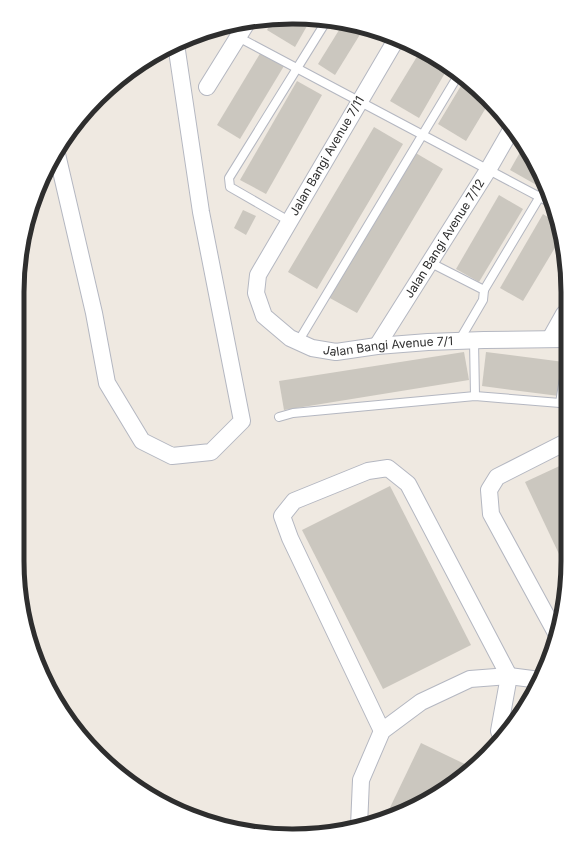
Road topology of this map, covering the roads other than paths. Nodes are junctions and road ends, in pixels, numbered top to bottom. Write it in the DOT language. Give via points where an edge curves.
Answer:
graph roads {
  1 [pos="323,26"];
  2 [pos="243,28"];
  3 [pos="238,37"];
  4 [pos="394,44"];
  5 [pos="177,51"];
  6 [pos="296,68"];
  7 [pos="456,79"];
  8 [pos="207,87"];
  9 [pos="360,101"];
  10 [pos="509,133"];
  11 [pos="423,135"];
  12 [pos="59,161"];
  13 [pos="488,170"];
  14 [pos="542,194"];
  15 [pos="540,198"];
  16 [pos="545,200"];
  17 [pos="289,222"];
  18 [pos="429,262"];
  19 [pos="258,275"];
  20 [pos="484,290"];
  21 [pos="561,325"];
  22 [pos="557,339"];
  23 [pos="466,341"];
  24 [pos="298,342"];
  25 [pos="377,346"];
  26 [pos="475,396"];
  27 [pos="561,404"];
  28 [pos="279,417"];
  29 [pos="561,444"];
  30 [pos="553,626"];
  31 [pos="508,676"];
  32 [pos="533,679"];
  33 [pos="382,731"];
  34 [pos="499,732"];
  35 [pos="359,821"];
  1 -- 6 [label="lane"];
  2 -- 3 [label="street"];
  3 -- 6 [label="lane"];
  3 -- 8 [label="street"];
  4 -- 9 [label="street, Jalan Bangi Avenue 7/11"];
  5 -- 12 [label="street" via="201,212 242,421 211,452 172,456 142,441 107,383 94,313"];
  6 -- 9 [label="lane"];
  6 -- 17 [label="lane" via="228,178 230,187"];
  7 -- 11 [label="lane"];
  9 -- 11 [label="lane"];
  9 -- 17 [label="street, Jalan Bangi Avenue 7/11"];
  10 -- 13 [label="street, Jalan Bangi Avenue 7/12"];
  11 -- 13 [label="lane"];
  11 -- 24 [label="lane"];
  13 -- 15 [label="lane"];
  13 -- 18 [label="street, Jalan Bangi Avenue 7/12"];
  14 -- 15 [label="lane"];
  15 -- 16 [label="lane"];
  15 -- 20 [label="lane"];
  17 -- 19 [label="street, Jalan Bangi Avenue 7/11"];
  18 -- 20 [label="lane"];
  18 -- 25 [label="street, Jalan Bangi Avenue 7/12"];
  19 -- 24 [label="street, Jalan Bangi Avenue 7/1" via="256,293 264,316"];
  20 -- 23 [label="lane" via="483,300"];
  21 -- 22 [label="street"];
  22 -- 23 [label="street, Jalan Bangi Avenue 7/1"];
  23 -- 25 [label="street, Jalan Bangi Avenue 7/1"];
  23 -- 26 [label="lane"];
  24 -- 25 [label="street, Jalan Bangi Avenue 7/1" via="312,348 336,352"];
  26 -- 27 [label="lane"];
  26 -- 28 [label="lane" via="293,413"];
  29 -- 30 [label="street" via="497,476 489,490 491,514"];
  31 -- 32 [label="street"];
  31 -- 33 [label="street" via="470,678 421,702"];
  31 -- 33 [label="street" via="408,484 388,468 368,471 294,502 282,516 290,538"];
  31 -- 34 [label="street"];
  33 -- 35 [label="street" via="362,780"];
}
